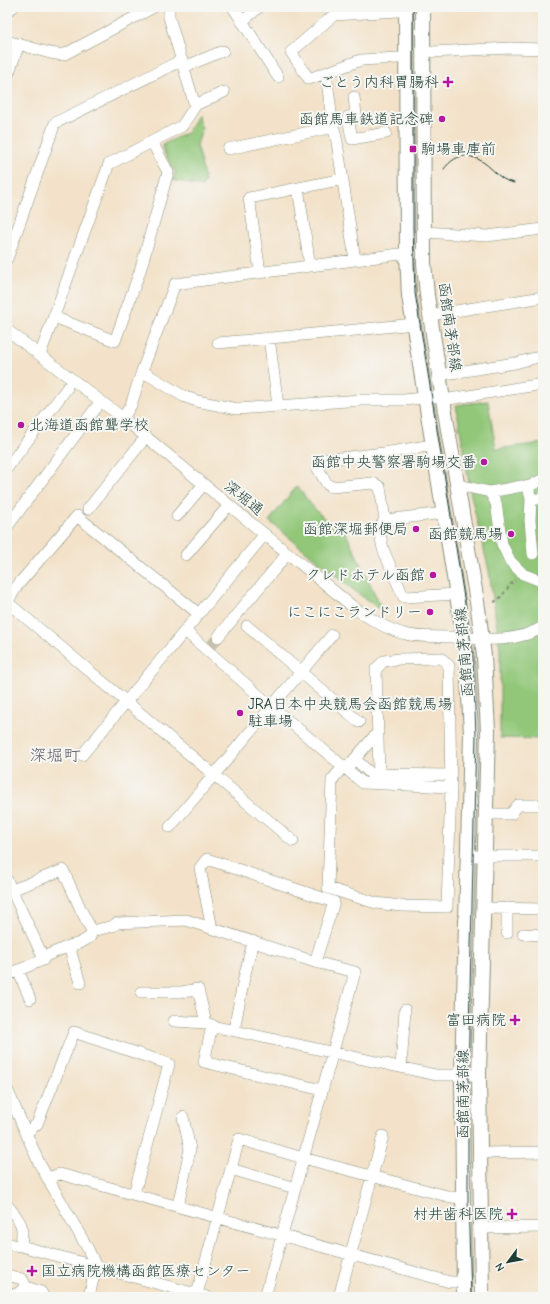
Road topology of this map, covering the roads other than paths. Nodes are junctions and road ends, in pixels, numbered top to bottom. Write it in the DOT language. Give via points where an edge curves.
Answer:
graph roads {
  1 [pos="12,7"];
  2 [pos="154,7"];
  3 [pos="233,7"];
  4 [pos="259,7"];
  5 [pos="423,7"];
  6 [pos="170,8"];
  7 [pos="402,9"];
  8 [pos="7,11"];
  9 [pos="242,22"];
  10 [pos="7,41"];
  11 [pos="19,44"];
  12 [pos="543,49"];
  13 [pos="223,51"];
  14 [pos="432,52"];
  15 [pos="398,58"];
  16 [pos="183,63"];
  17 [pos="326,73"];
  18 [pos="278,77"];
  19 [pos="7,78"];
  20 [pos="224,92"];
  21 [pos="354,97"];
  22 [pos="195,105"];
  23 [pos="334,127"];
  24 [pos="386,133"];
  25 [pos="352,139"];
  26 [pos="152,142"];
  27 [pos="337,142"];
  28 [pos="228,149"];
  29 [pos="343,179"];
  30 [pos="298,188"];
  31 [pos="543,228"];
  32 [pos="424,232"];
  33 [pos="407,253"];
  34 [pos="7,259"];
  35 [pos="355,260"];
  36 [pos="310,266"];
  37 [pos="260,272"];
  38 [pos="543,297"];
  39 [pos="430,315"];
  40 [pos="54,317"];
  41 [pos="414,324"];
  42 [pos="7,330"];
  43 [pos="269,338"];
  44 [pos="218,342"];
  45 [pos="40,355"];
  46 [pos="543,356"];
  47 [pos="142,371"];
  48 [pos="439,375"];
  49 [pos="543,384"];
  50 [pos="67,388"];
  51 [pos="426,397"];
  52 [pos="443,398"];
  53 [pos="101,401"];
  54 [pos="278,406"];
  55 [pos="124,418"];
  56 [pos="141,443"];
  57 [pos="433,445"];
  58 [pos="7,468"];
  59 [pos="543,479"];
  60 [pos="458,485"];
  61 [pos="528,487"];
  62 [pos="199,490"];
  63 [pos="490,492"];
  64 [pos="531,499"];
  65 [pos="543,499"];
  66 [pos="88,509"];
  67 [pos="224,511"];
  68 [pos="444,513"];
  69 [pos="177,516"];
  70 [pos="385,520"];
  71 [pos="7,526"];
  72 [pos="265,534"];
  73 [pos="288,553"];
  74 [pos="534,554"];
  75 [pos="186,555"];
  76 [pos="543,582"];
  77 [pos="457,594"];
  78 [pos="7,603"];
  79 [pos="199,614"];
  80 [pos="247,626"];
  81 [pos="543,627"];
  82 [pos="185,631"];
  83 [pos="332,635"];
  84 [pos="218,637"];
  85 [pos="464,638"];
  86 [pos="482,640"];
  87 [pos="301,672"];
  88 [pos="126,701"];
  89 [pos="272,707"];
  90 [pos="359,722"];
  91 [pos="378,732"];
  92 [pos="82,755"];
  93 [pos="355,759"];
  94 [pos="345,768"];
  95 [pos="214,775"];
  96 [pos="450,775"];
  97 [pos="379,779"];
  98 [pos="451,787"];
  99 [pos="543,805"];
  100 [pos="486,814"];
  101 [pos="170,828"];
  102 [pos="294,841"];
  103 [pos="468,856"];
  104 [pos="485,856"];
  105 [pos="543,856"];
  106 [pos="7,880"];
  107 [pos="12,890"];
  108 [pos="483,908"];
  109 [pos="507,908"];
  110 [pos="543,909"];
  111 [pos="212,929"];
  112 [pos="92,931"];
  113 [pos="507,933"];
  114 [pos="523,934"];
  115 [pos="543,935"];
  116 [pos="253,941"];
  117 [pos="69,946"];
  118 [pos="43,957"];
  119 [pos="315,962"];
  120 [pos="18,970"];
  121 [pos="7,975"];
  122 [pos="80,983"];
  123 [pos="141,992"];
  124 [pos="30,999"];
  125 [pos="405,1010"];
  126 [pos="174,1020"];
  127 [pos="209,1025"];
  128 [pos="234,1030"];
  129 [pos="332,1052"];
  130 [pos="401,1067"];
  131 [pos="462,1074"];
  132 [pos="479,1074"];
  133 [pos="7,1090"];
  134 [pos="322,1090"];
  135 [pos="183,1117"];
  136 [pos="26,1133"];
  137 [pos="383,1136"];
  138 [pos="543,1152"];
  139 [pos="480,1154"];
  140 [pos="303,1158"];
  141 [pos="231,1169"];
  142 [pos="373,1176"];
  143 [pos="48,1178"];
  144 [pos="295,1188"];
  145 [pos="134,1194"];
  146 [pos="462,1198"];
  147 [pos="7,1205"];
  148 [pos="178,1206"];
  149 [pos="218,1217"];
  150 [pos="543,1227"];
  151 [pos="480,1228"];
  152 [pos="282,1236"];
  153 [pos="7,1244"];
  154 [pos="21,1246"];
  155 [pos="351,1254"];
  156 [pos="96,1267"];
  157 [pos="7,1275"];
  158 [pos="464,1282"];
  159 [pos="26,1287"];
  160 [pos="7,1295"];
  161 [pos="202,1296"];
  162 [pos="44,1297"];
  163 [pos="88,1297"];
  164 [pos="265,1297"];
  165 [pos="339,1297"];
  166 [pos="464,1297"];
  167 [pos="482,1297"];
  1 -- 8 [label="street"];
  2 -- 11 [label="street" via="62,55"];
  3 -- 9 [label="street"];
  4 -- 9 [label="street"];
  5 -- 32 [label="main road, 函館南茅部線"];
  6 -- 16 [label="street"];
  7 -- 17 [label="street" via="334,15 291,52 309,79"];
  7 -- 33 [label="main road, 函館南茅部線"];
  9 -- 18 [label="street"];
  10 -- 11 [label="street"];
  11 -- 19 [label="street"];
  12 -- 14 [label="street"];
  13 -- 16 [label="street"];
  15 -- 17 [label="street" via="361,60"];
  16 -- 22 [label="street"];
  16 -- 34 [label="street" via="55,123"];
  17 -- 23 [label="street"];
  20 -- 22 [label="street"];
  21 -- 25 [label="street" via="356,115 348,117"];
  22 -- 26 [label="street" via="182,126"];
  23 -- 27 [label="street"];
  23 -- 28 [label="street"];
  24 -- 25 [label="street"];
  25 -- 27 [label="street"];
  26 -- 40 [label="street" via="109,164"];
  26 -- 40 [label="street" via="168,172 140,271 115,341"];
  27 -- 29 [label="street"];
  29 -- 30 [label="street"];
  29 -- 35 [label="street"];
  30 -- 36 [label="street"];
  30 -- 37 [label="street" via="249,198"];
  31 -- 32 [label="street" via="487,236"];
  32 -- 39 [label="main road, 函館南茅部線" via="424,263"];
  33 -- 35 [label="street"];
  33 -- 41 [label="main road, 函館南茅部線" via="409,296"];
  35 -- 36 [label="street"];
  36 -- 37 [label="street"];
  37 -- 47 [label="street" via="175,284"];
  38 -- 39 [label="street"];
  39 -- 48 [label="main road, 函館南茅部線"];
  40 -- 45 [label="street"];
  41 -- 43 [label="street"];
  41 -- 51 [label="main road, 函館南茅部線"];
  42 -- 45 [label="street, 深堀通"];
  43 -- 44 [label="street"];
  43 -- 54 [label="street"];
  45 -- 53 [label="street, 深堀通"];
  46 -- 48 [label="street"];
  47 -- 54 [label="street" via="196,401 226,408"];
  47 -- 55 [label="street"];
  48 -- 52 [label="main road, 函館南茅部線"];
  49 -- 52 [label="street"];
  50 -- 58 [label="street"];
  51 -- 52 [label="street"];
  51 -- 54 [label="street"];
  51 -- 57 [label="main road, 函館南茅部線"];
  52 -- 60 [label="main road, 函館南茅部線"];
  53 -- 55 [label="street, 深堀通"];
  53 -- 71 [label="street"];
  55 -- 72 [label="street, 深堀通"];
  56 -- 66 [label="street"];
  57 -- 68 [label="main road, 函館南茅部線"];
  57 -- 70 [label="street" via="323,460 317,465 329,486 373,483 380,487"];
  59 -- 61 [label="street"];
  60 -- 63 [label="street"];
  60 -- 86 [label="main road, 函館南茅部線"];
  61 -- 63 [label="street"];
  61 -- 64 [label="street"];
  62 -- 69 [label="street"];
  63 -- 76 [label="street" via="496,503 502,544 510,561 523,574"];
  64 -- 65 [label="street"];
  64 -- 74 [label="street" via="530,520"];
  67 -- 75 [label="street"];
  68 -- 70 [label="street"];
  68 -- 77 [label="main road, 函館南茅部線"];
  70 -- 77 [label="street" via="379,528 383,549 403,596"];
  72 -- 73 [label="street, 深堀通"];
  72 -- 79 [label="street"];
  73 -- 84 [label="street"];
  73 -- 85 [label="street, 深堀通" via="357,609 382,625 406,634"];
  77 -- 85 [label="main road, 函館南茅部線"];
  78 -- 79 [label="street" via="17,586 77,516"];
  78 -- 88 [label="street"];
  79 -- 82 [label="street"];
  80 -- 87 [label="street"];
  81 -- 86 [label="street, 深堀通" via="519,638"];
  82 -- 88 [label="street"];
  82 -- 89 [label="street" via="209,649"];
  83 -- 87 [label="street"];
  85 -- 86 [label="street, 深堀通"];
  85 -- 103 [label="main road, 函館南茅部線" via="471,734"];
  86 -- 100 [label="main road, 函館南茅部線" via="488,731"];
  87 -- 89 [label="street"];
  87 -- 90 [label="street"];
  88 -- 92 [label="street"];
  88 -- 95 [label="street"];
  89 -- 94 [label="street"];
  89 -- 95 [label="street"];
  91 -- 93 [label="street"];
  91 -- 96 [label="street" via="376,669 384,661 441,658 449,666"];
  91 -- 97 [label="street"];
  93 -- 94 [label="street"];
  93 -- 97 [label="street"];
  94 -- 97 [label="street" via="363,783"];
  94 -- 98 [label="street" via="332,780 328,888 376,903 447,906"];
  95 -- 101 [label="street"];
  95 -- 102 [label="street"];
  96 -- 97 [label="street"];
  96 -- 98 [label="street"];
  97 -- 98 [label="street"];
  99 -- 100 [label="street" via="518,805 511,814"];
  100 -- 104 [label="main road, 函館南茅部線"];
  103 -- 104 [label="street"];
  103 -- 131 [label="main road, 函館南茅部線"];
  104 -- 105 [label="street"];
  104 -- 108 [label="main road, 函館南茅部線"];
  106 -- 107 [label="street"];
  107 -- 112 [label="street" via="63,870"];
  107 -- 118 [label="street"];
  108 -- 109 [label="street"];
  108 -- 132 [label="main road, 函館南茅部線"];
  109 -- 110 [label="street"];
  109 -- 113 [label="street"];
  111 -- 112 [label="street" via="186,920 117,923"];
  111 -- 116 [label="street"];
  111 -- 119 [label="street" via="200,868 207,859 334,902"];
  112 -- 117 [label="street" via="90,937"];
  114 -- 115 [label="street"];
  116 -- 119 [label="street"];
  116 -- 128 [label="street"];
  117 -- 118 [label="street"];
  117 -- 122 [label="street"];
  118 -- 120 [label="street" via="42,960"];
  119 -- 129 [label="street" via="355,972"];
  120 -- 121 [label="street"];
  120 -- 124 [label="street"];
  123 -- 127 [label="street" via="182,992 198,989"];
  125 -- 130 [label="street"];
  126 -- 127 [label="street"];
  127 -- 128 [label="street"];
  127 -- 134 [label="street" via="204,1062"];
  128 -- 129 [label="street"];
  129 -- 130 [label="street"];
  129 -- 134 [label="street"];
  130 -- 131 [label="street" via="436,1075"];
  131 -- 132 [label="street"];
  131 -- 146 [label="main road, 函館南茅部線"];
  132 -- 139 [label="main road, 函館南茅部線"];
  133 -- 136 [label="street"];
  134 -- 140 [label="street"];
  135 -- 148 [label="street" via="190,1149"];
  136 -- 143 [label="street"];
  136 -- 145 [label="street" via="37,1124 74,1032 169,1064"];
  137 -- 142 [label="street"];
  138 -- 139 [label="street"];
  139 -- 151 [label="main road, 函館南茅部線"];
  140 -- 141 [label="street" via="239,1139"];
  140 -- 142 [label="street"];
  140 -- 144 [label="street"];
  141 -- 144 [label="street"];
  141 -- 149 [label="street"];
  142 -- 146 [label="street"];
  142 -- 155 [label="street"];
  143 -- 145 [label="street" via="60,1174"];
  143 -- 156 [label="street"];
  144 -- 152 [label="street"];
  145 -- 148 [label="street"];
  146 -- 158 [label="main road, 函館南茅部線"];
  147 -- 154 [label="street" via="22,1224"];
  148 -- 149 [label="street"];
  149 -- 152 [label="street"];
  149 -- 161 [label="street"];
  150 -- 151 [label="street"];
  151 -- 167 [label="main road, 函館南茅部線"];
  152 -- 155 [label="street"];
  152 -- 164 [label="street"];
  153 -- 154 [label="street"];
  154 -- 156 [label="street"];
  155 -- 158 [label="street" via="450,1282"];
  155 -- 165 [label="street"];
  156 -- 161 [label="street"];
  156 -- 163 [label="street"];
  157 -- 159 [label="street" via="22,1279"];
  158 -- 166 [label="main road, 函館南茅部線"];
  159 -- 160 [label="street" via="17,1294"];
  159 -- 162 [label="street" via="41,1292"];
}
